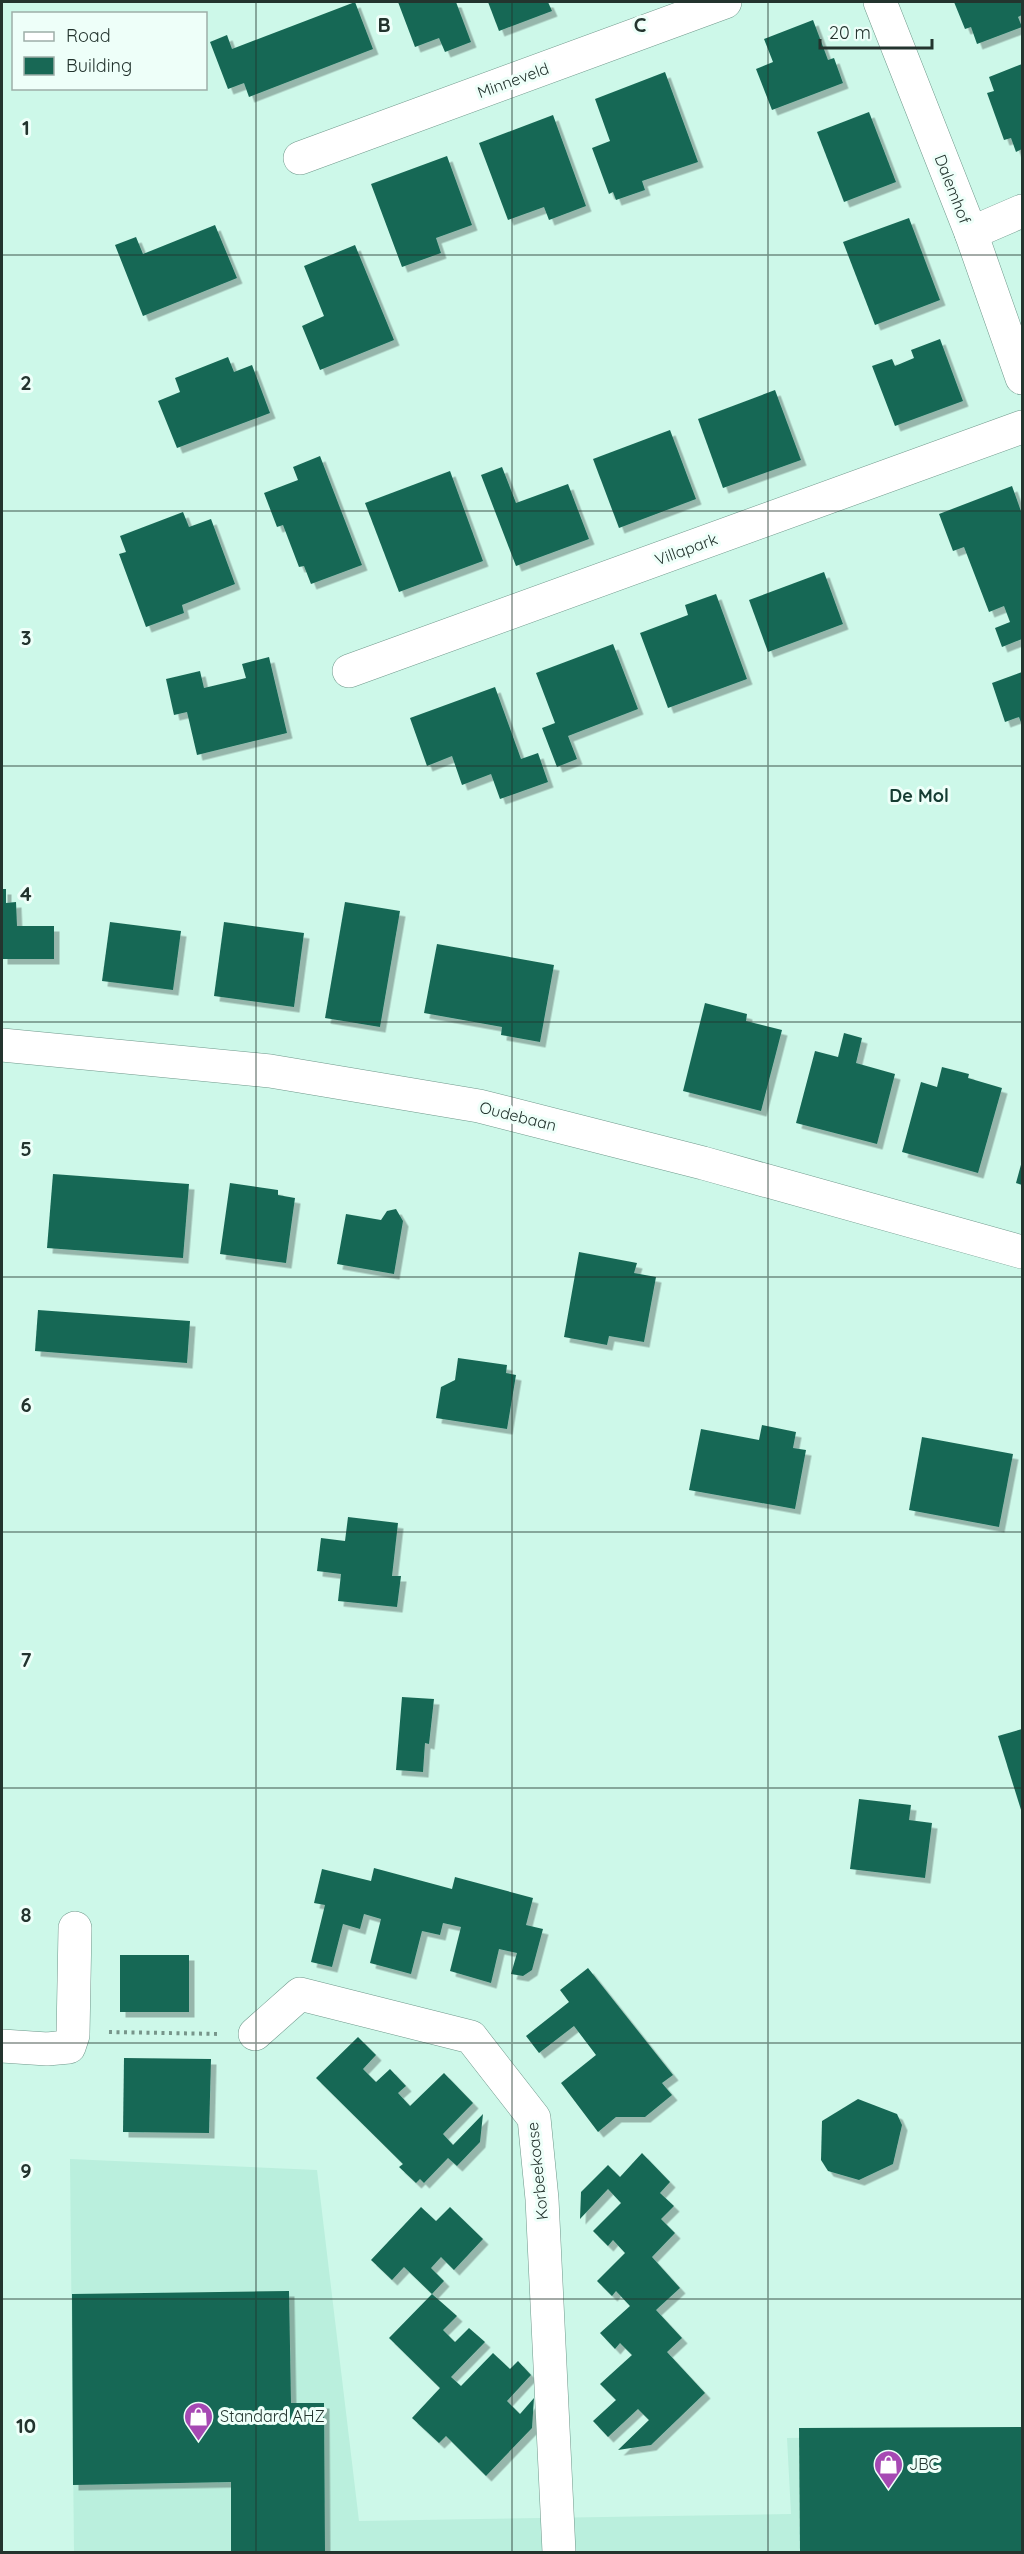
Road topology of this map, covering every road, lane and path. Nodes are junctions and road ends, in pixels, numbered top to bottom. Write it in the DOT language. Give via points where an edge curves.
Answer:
graph roads {
  1 [pos="725,2"];
  2 [pos="880,2"];
  3 [pos="300,158"];
  4 [pos="1023,211"];
  5 [pos="971,233"];
  6 [pos="1023,378"];
  7 [pos="1023,427"];
  8 [pos="349,671"];
  9 [pos="2,1045"];
  10 [pos="1023,1252"];
  11 [pos="75,1928"];
  12 [pos="105,2032"];
  13 [pos="255,2034"];
  14 [pos="2,2046"];
  15 [pos="559,2553"];
  1 -- 3 [label="street, Minneveld"];
  2 -- 5 [label="street, Dalemhof"];
  4 -- 5 [label="street"];
  5 -- 6 [label="street, Dalemhof"];
  7 -- 8 [label="street, Villapark"];
  9 -- 10 [label="street, Oudebaan" via="270,1071 480,1106 703,1162"];
  11 -- 14 [label="street" via="73,2036 69,2047"];
  12 -- 13 [label="path"];
  13 -- 15 [label="street, Korbeekoase" via="300,1995 471,2037 534,2118 542,2199"];
}
